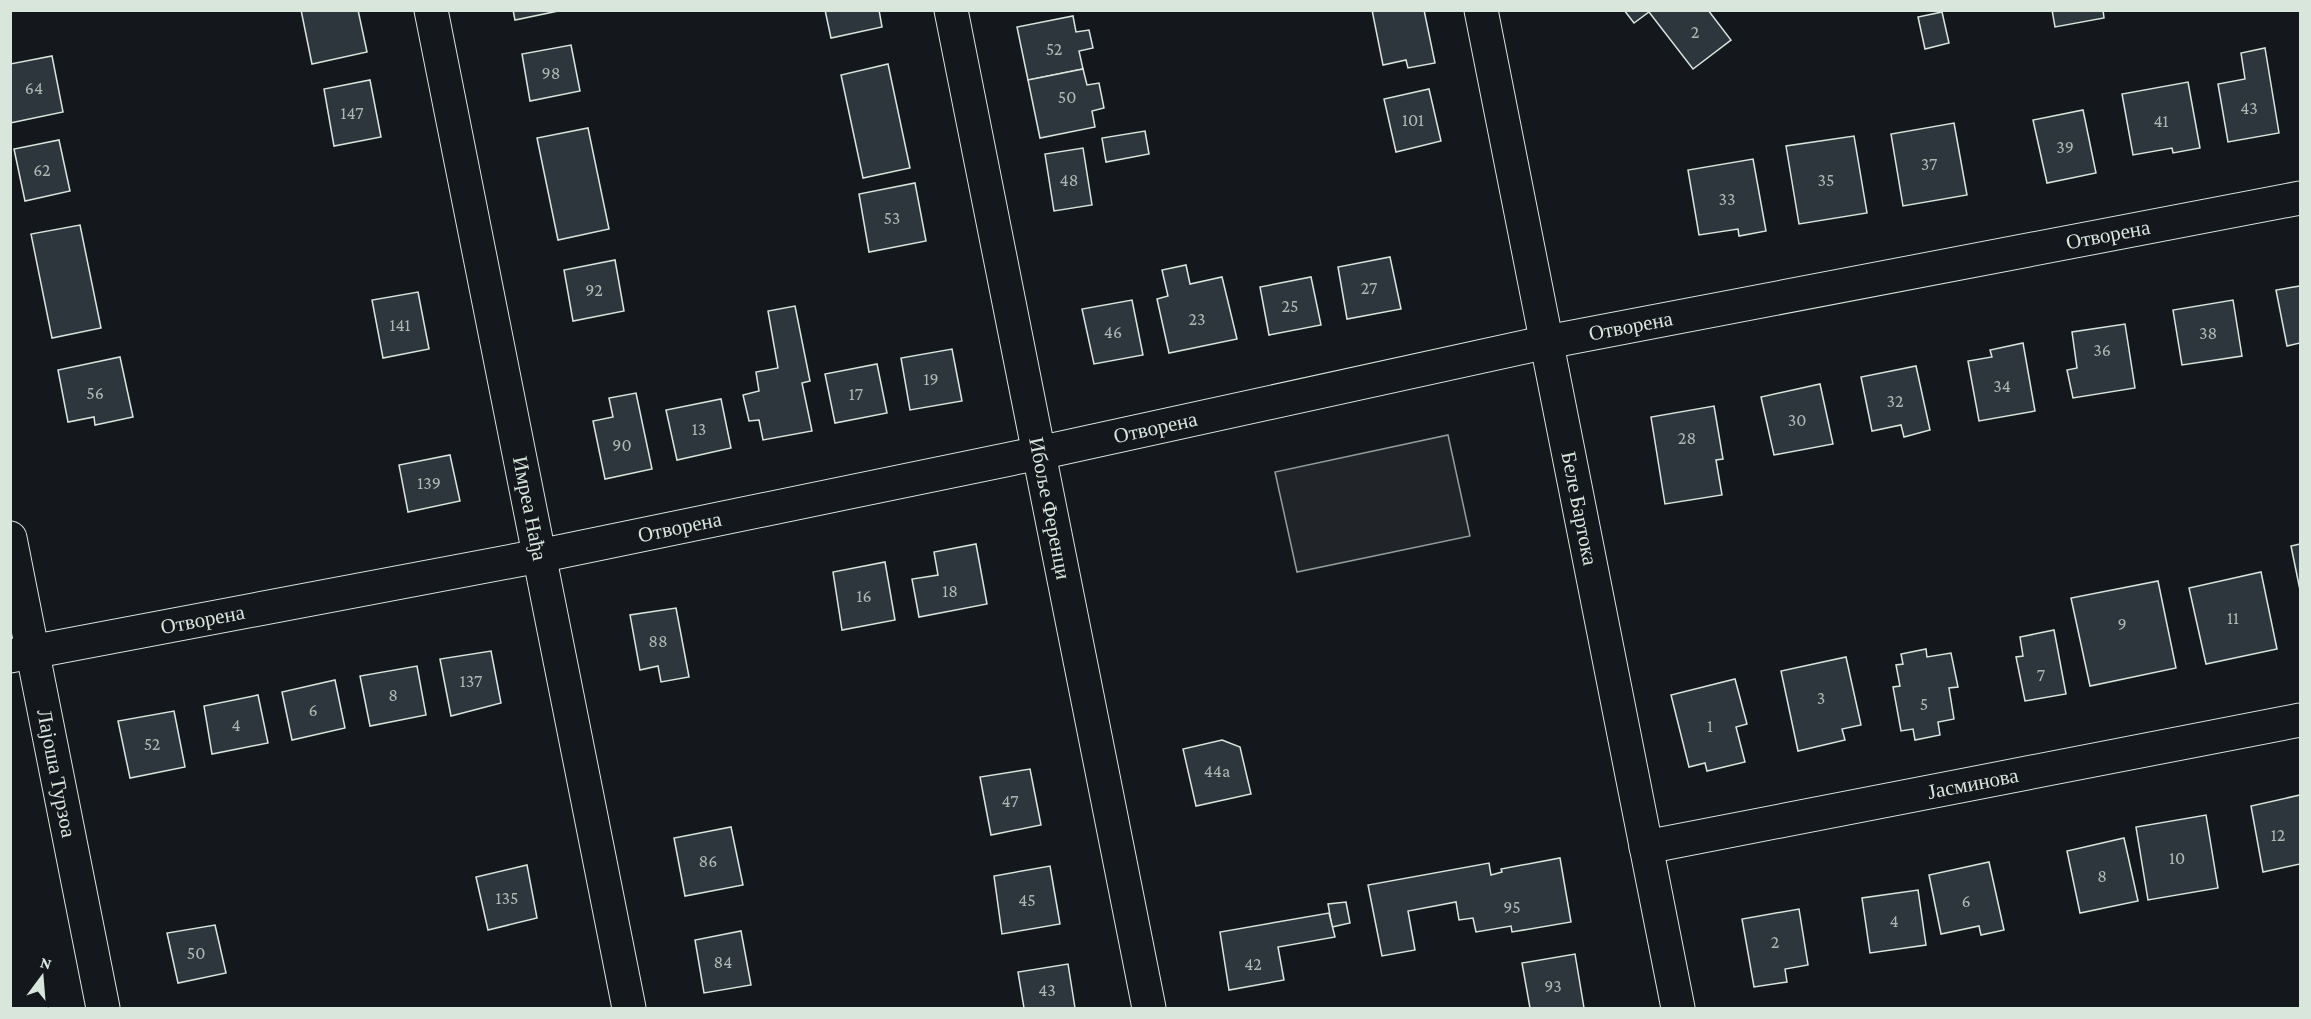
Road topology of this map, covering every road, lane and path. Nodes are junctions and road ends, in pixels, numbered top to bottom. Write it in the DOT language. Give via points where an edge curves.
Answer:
graph roads {
  1 [pos="431,10"];
  2 [pos="951,10"];
  3 [pos="1481,10"];
  4 [pos="2301,198"];
  5 [pos="1547,342"];
  6 [pos="1039,453"];
  7 [pos="10,538"];
  8 [pos="539,556"];
  9 [pos="22,655"];
  10 [pos="2301,720"];
  11 [pos="1646,847"];
  12 [pos="103,1008"];
  13 [pos="629,1008"];
  14 [pos="1149,1008"];
  15 [pos="1678,1008"];
  1 -- 8 [label="street, Имреа Нађа"];
  2 -- 6 [label="street, Ибоље Ференци"];
  3 -- 5 [label="street, Беле Бартока"];
  4 -- 5 [label="street, Отворена"];
  5 -- 6 [label="street, Отворена"];
  5 -- 11 [label="street, Беле Бартока"];
  6 -- 8 [label="street, Отворена"];
  6 -- 14 [label="street, Ибоље Ференци"];
  7 -- 9 [label="street, Лајоша Турзоа"];
  8 -- 9 [label="street, Отворена"];
  8 -- 13 [label="street, Имреа Нађа"];
  9 -- 12 [label="street, Лајоша Турзоа"];
  10 -- 11 [label="street, Јасминова"];
  11 -- 15 [label="street, Беле Бартока"];
}
